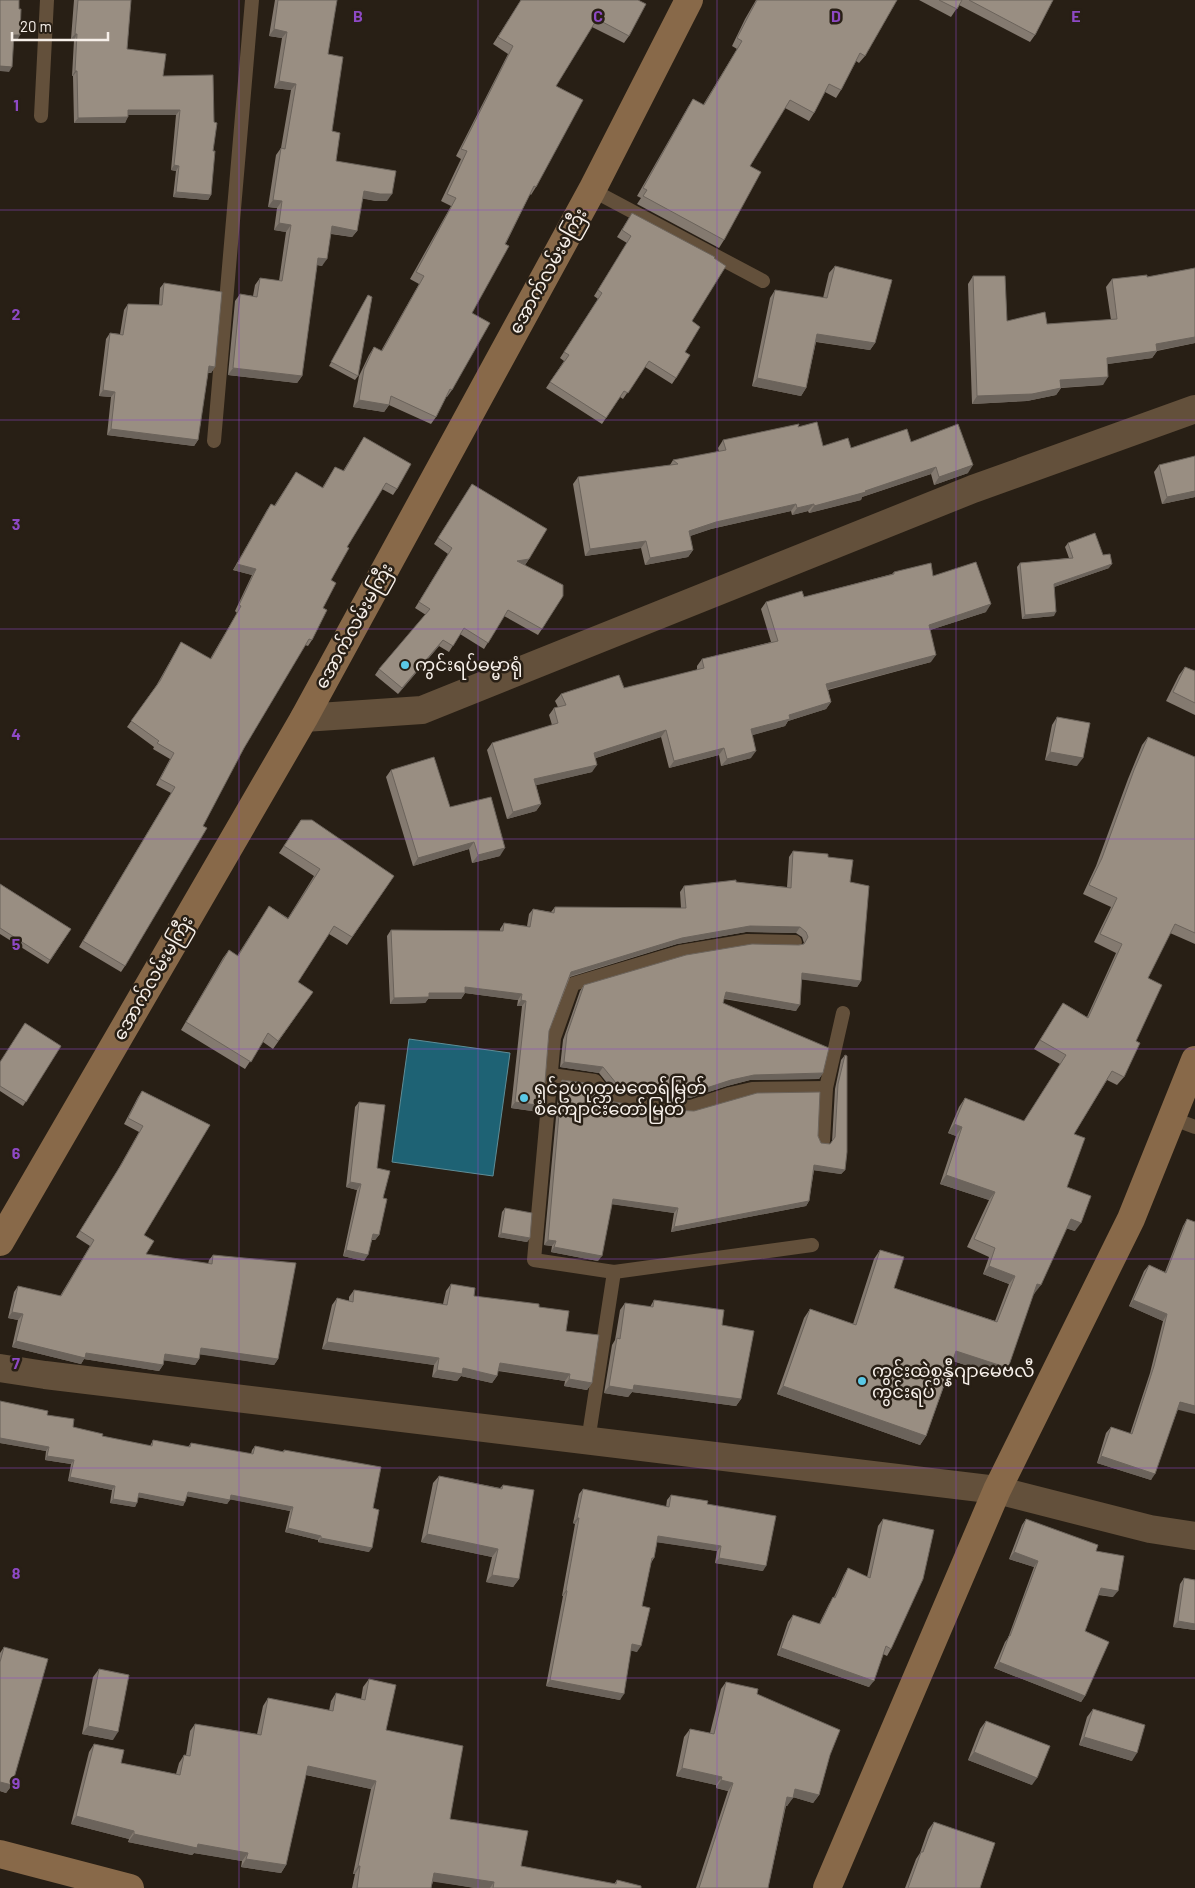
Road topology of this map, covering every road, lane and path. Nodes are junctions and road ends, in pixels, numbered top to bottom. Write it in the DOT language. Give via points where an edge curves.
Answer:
graph roads {
  1 [pos="47,0"];
  2 [pos="252,0"];
  3 [pos="689,0"];
  4 [pos="41,116"];
  5 [pos="592,190"];
  6 [pos="762,281"];
  7 [pos="1195,409"];
  8 [pos="214,441"];
  9 [pos="304,718"];
  10 [pos="795,942"];
  11 [pos="843,1013"];
  12 [pos="1195,1060"];
  13 [pos="551,1075"];
  14 [pos="826,1088"];
  15 [pos="1183,1123"];
  16 [pos="823,1142"];
  17 [pos="0,1242"];
  18 [pos="812,1245"];
  19 [pos="614,1272"];
  20 [pos="0,1368"];
  21 [pos="588,1441"];
  22 [pos="997,1490"];
  23 [pos="1195,1536"];
  24 [pos="0,1854"];
  25 [pos="130,1888"];
  26 [pos="827,1888"];
  1 -- 4 [label="lane"];
  2 -- 8 [label="lane"];
  3 -- 5 [label="main road, အောက်လမ်းမကြီး"];
  5 -- 6 [label="lane"];
  5 -- 9 [label="main road, အောက်လမ်းမကြီး"];
  7 -- 9 [label="street" via="973,489 422,710"];
  9 -- 17 [label="main road, အောက်လမ်းမကြီး"];
  10 -- 13 [label="lane" via="747,942 680,952 572,984 554,1038"];
  11 -- 14 [label="lane"];
  12 -- 15 [label="main road"];
  13 -- 14 [label="lane" via="595,1081 606,1097 652,1105 690,1107 752,1089"];
  13 -- 19 [label="lane" via="534,1260"];
  14 -- 16 [label="lane"];
  15 -- 22 [label="main road" via="1131,1218"];
  18 -- 19 [label="lane"];
  19 -- 21 [label="lane"];
  20 -- 21 [label="street"];
  21 -- 22 [label="street"];
  22 -- 23 [label="street" via="1150,1529"];
  22 -- 26 [label="main road"];
  24 -- 25 [label="main road"];
}
